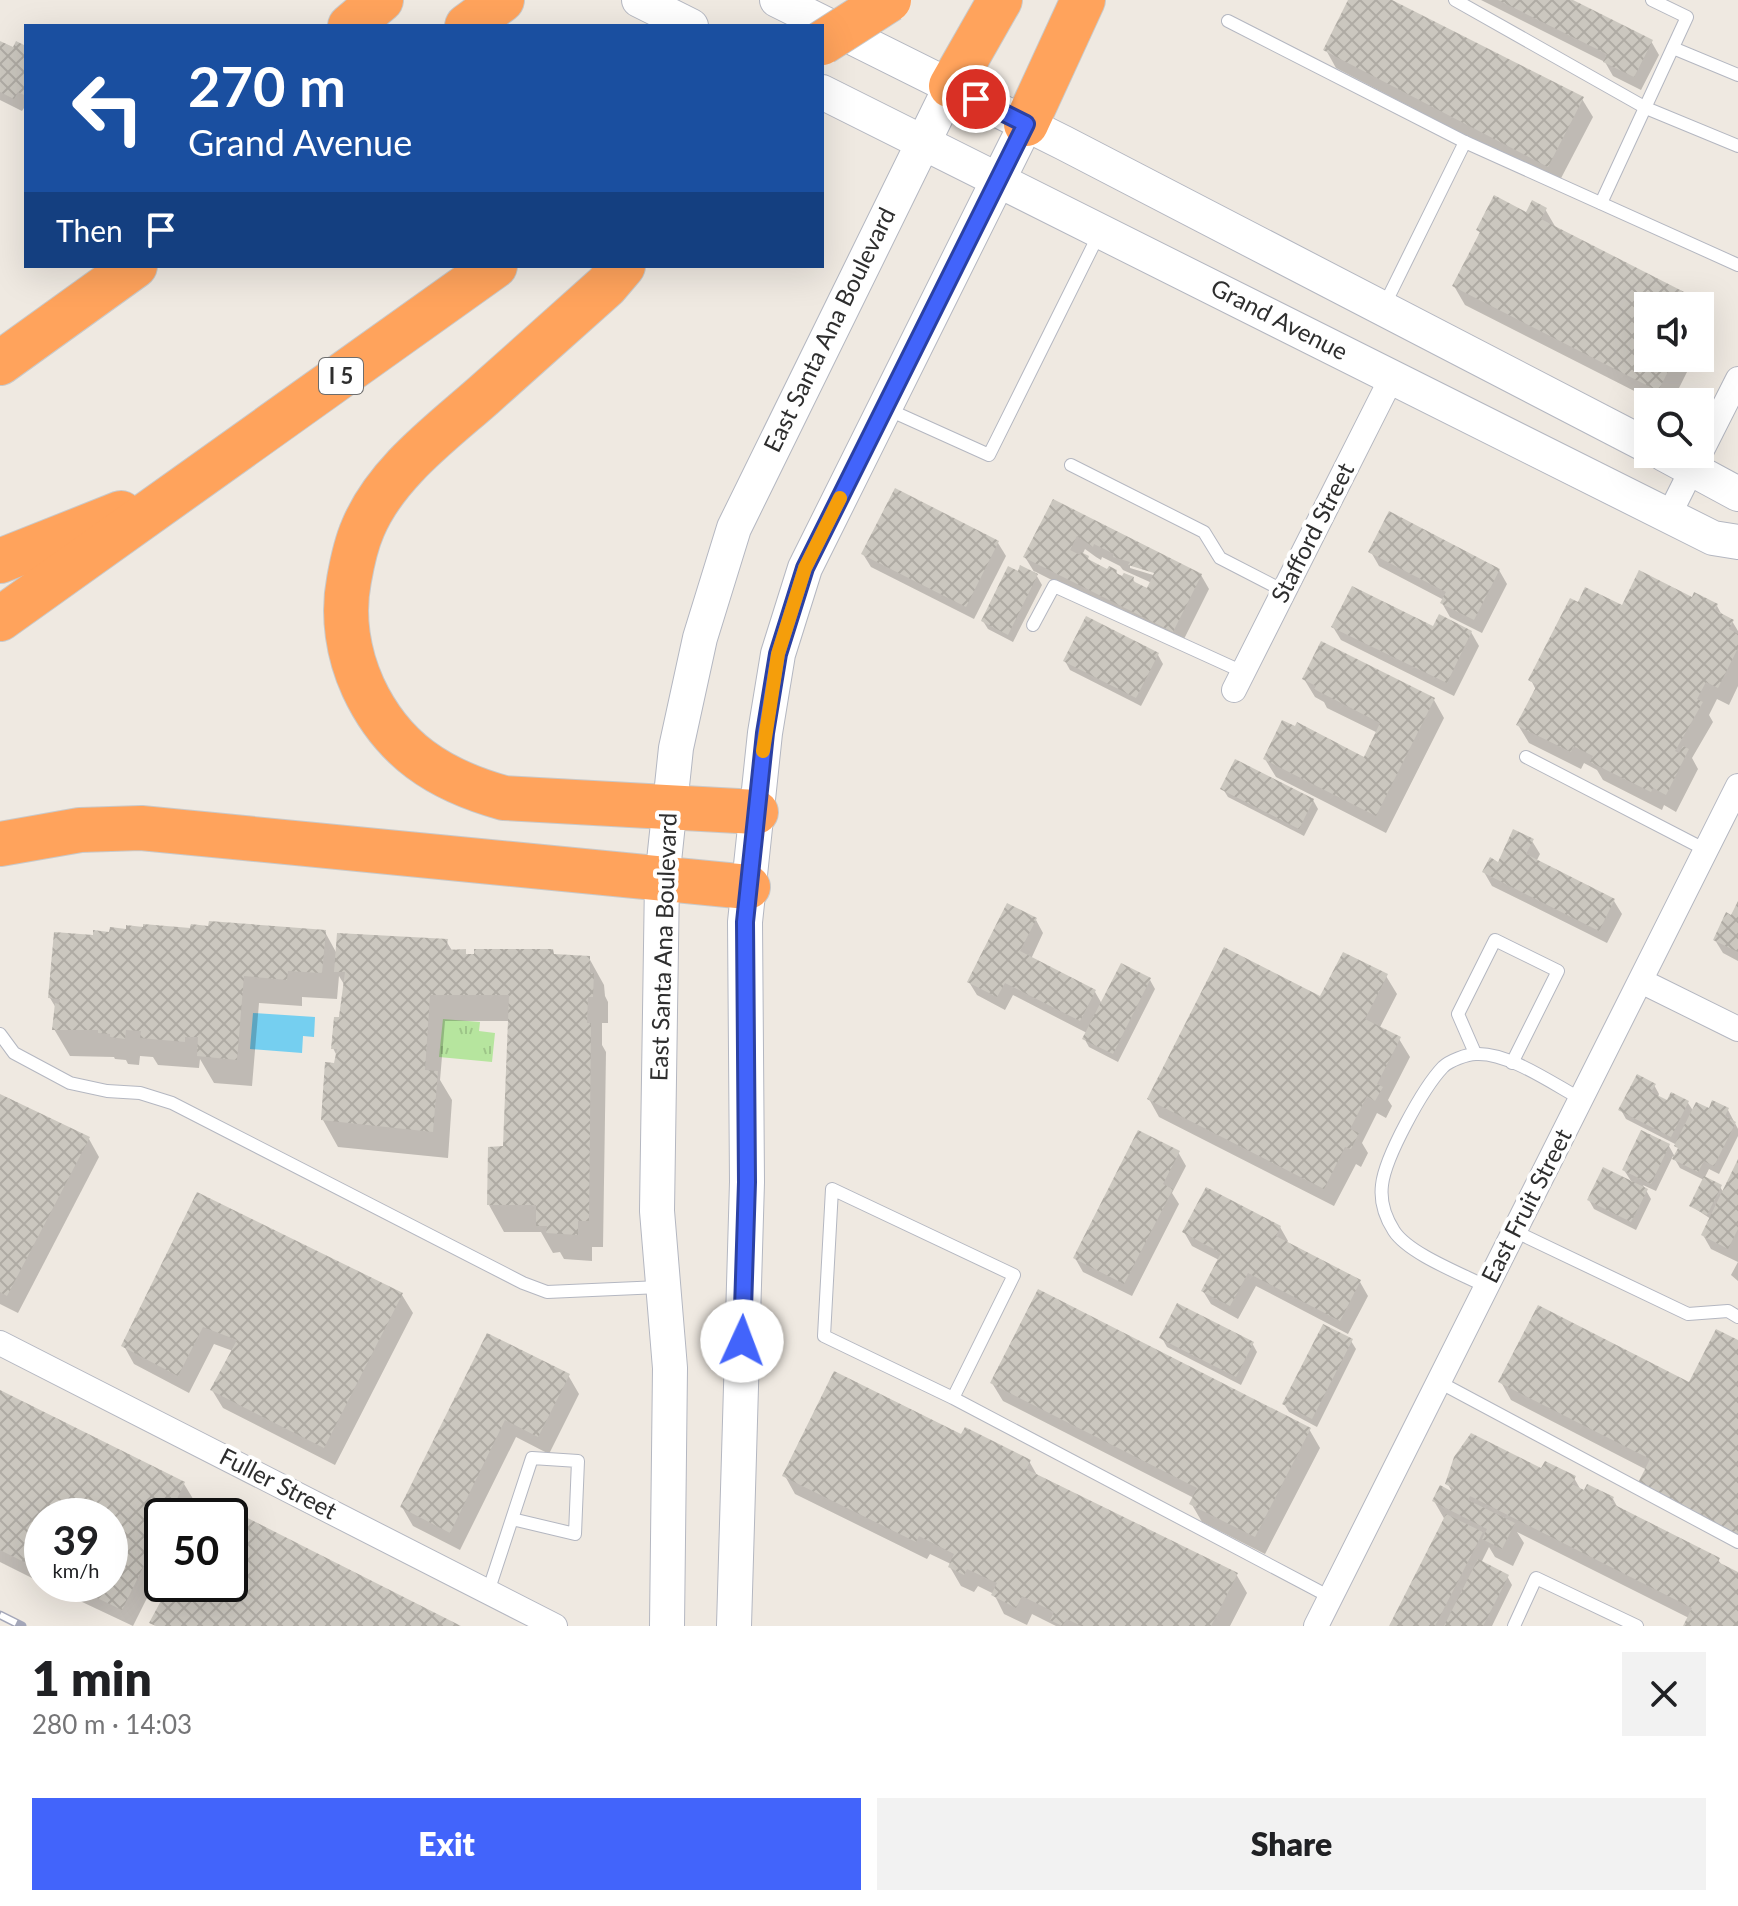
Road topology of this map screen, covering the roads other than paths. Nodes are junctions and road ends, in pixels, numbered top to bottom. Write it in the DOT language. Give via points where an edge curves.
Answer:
graph roads {
  1 [pos="381,0"];
  2 [pos="502,0"];
  3 [pos="639,0"];
  4 [pos="777,0"];
  5 [pos="889,0"];
  6 [pos="1000,0"];
  7 [pos="1083,0"];
  8 [pos="1455,0"];
  9 [pos="1652,0"];
  10 [pos="1228,21"];
  11 [pos="352,24"];
  12 [pos="470,24"];
  13 [pos="687,24"];
  14 [pos="824,42"];
  15 [pos="1673,48"];
  16 [pos="1738,75"];
  17 [pos="951,86"];
  18 [pos="824,93"];
  19 [pos="1646,108"];
  20 [pos="1026,124"];
  21 [pos="923,142"];
  22 [pos="1465,142"];
  23 [pos="1738,146"];
  24 [pos="999,180"];
  25 [pos="1601,203"];
  26 [pos="1101,231"];
  27 [pos="1738,265"];
  28 [pos="132,268"];
  29 [pos="492,268"];
  30 [pos="621,268"];
  31 [pos="1383,309"];
  32 [pos="0,363"];
  33 [pos="1392,377"];
  34 [pos="1738,379"];
  35 [pos="884,408"];
  36 [pos="1714,418"];
  37 [pos="1634,439"];
  38 [pos="1071,465"];
  39 [pos="1685,468"];
  40 [pos="1703,468"];
  41 [pos="187,487"];
  42 [pos="1738,494"];
  43 [pos="1669,515"];
  44 [pos="1738,542"];
  45 [pos="0,561"];
  46 [pos="1284,591"];
  47 [pos="0,619"];
  48 [pos="1033,625"];
  49 [pos="1238,681"];
  50 [pos="1526,757"];
  51 [pos="1738,786"];
  52 [pos="669,807"];
  53 [pos="756,812"];
  54 [pos="0,844"];
  55 [pos="1706,850"];
  56 [pos="662,880"];
  57 [pos="748,887"];
  58 [pos="1641,981"];
  59 [pos="1738,1029"];
  60 [pos="0,1034"];
  61 [pos="1475,1053"];
  62 [pos="1512,1063"];
  63 [pos="1581,1099"];
  64 [pos="1514,1231"];
  65 [pos="663,1287"];
  66 [pos="1487,1287"];
  67 [pos="1738,1317"];
  68 [pos="0,1343"];
  69 [pos="1439,1382"];
  70 [pos="953,1398"];
  71 [pos="512,1519"];
  72 [pos="1738,1542"];
  73 [pos="488,1592"];
  74 [pos="1330,1597"];
  75 [pos="555,1626"];
  76 [pos="667,1626"];
  77 [pos="734,1626"];
  78 [pos="1316,1626"];
  79 [pos="1514,1626"];
  80 [pos="1637,1626"];
  1 -- 11 [label="highway"];
  2 -- 12 [label="highway"];
  3 -- 13 [label="main road"];
  4 -- 17 [label="main road"];
  5 -- 14 [label="highway, bridge"];
  6 -- 17 [label="highway"];
  7 -- 20 [label="highway"];
  8 -- 19 [label="lane"];
  9 -- 15 [label="lane" via="1687,17"];
  10 -- 22 [label="lane"];
  15 -- 16 [label="lane"];
  15 -- 19 [label="lane"];
  17 -- 20 [label="main road"];
  17 -- 21 [label="main road, East Santa Ana Boulevard"];
  18 -- 21 [label="main road, Grand Avenue"];
  19 -- 23 [label="lane"];
  19 -- 25 [label="lane"];
  20 -- 24 [label="main road"];
  20 -- 31 [label="main road"];
  21 -- 24 [label="main road, Grand Avenue"];
  21 -- 52 [label="main road, East Santa Ana Boulevard" via="734,528 697,652"];
  22 -- 25 [label="lane"];
  22 -- 31 [label="lane"];
  24 -- 26 [label="main road, Grand Avenue"];
  24 -- 35 [label="main road"];
  25 -- 27 [label="lane"];
  26 -- 33 [label="main road, Grand Avenue"];
  26 -- 35 [label="lane" via="989,455"];
  28 -- 32 [label="highway"];
  29 -- 41 [label="highway, I 5"];
  30 -- 52 [label="highway" via="392,482 363,527 346,595 346,617 349,647 367,695 399,742 442,775 504,798"];
  31 -- 37 [label="main road"];
  33 -- 43 [label="main road, Grand Avenue"];
  33 -- 46 [label="street, Stafford Street"];
  34 -- 36 [label="street"];
  35 -- 53 [label="main road" via="805,568 778,654"];
  38 -- 46 [label="lane" via="1204,532 1220,558"];
  39 -- 43 [label="street"];
  40 -- 42 [label="main road"];
  41 -- 45 [label="highway, I 5"];
  41 -- 47 [label="highway, I 5"];
  43 -- 44 [label="main road, Grand Avenue" via="1713,538"];
  46 -- 49 [label="street, Stafford Street"];
  48 -- 49 [label="lane" via="1054,586"];
  50 -- 55 [label="lane"];
  51 -- 55 [label="street, East Fruit Street"];
  52 -- 53 [label="highway"];
  52 -- 56 [label="main road, East Santa Ana Boulevard"];
  53 -- 57 [label="main road"];
  54 -- 56 [label="highway" via="80,830 141,828"];
  55 -- 58 [label="street, East Fruit Street"];
  56 -- 57 [label="highway"];
  56 -- 65 [label="main road, East Santa Ana Boulevard" via="657,1211"];
  57 -- 77 [label="main road" via="747,1182"];
  58 -- 59 [label="street"];
  58 -- 63 [label="street, East Fruit Street"];
  60 -- 65 [label="lane" via="14,1053 70,1083 172,1103 523,1283 547,1292"];
  61 -- 62 [label="lane"];
  61 -- 62 [label="lane" via="1458,1014 1495,940 1558,971"];
  61 -- 66 [label="lane" via="1445,1064 1424,1091 1385,1169 1381,1188 1383,1212 1395,1234"];
  62 -- 63 [label="lane"];
  63 -- 64 [label="street, East Fruit Street"];
  64 -- 66 [label="street, East Fruit Street"];
  64 -- 67 [label="lane" via="1688,1314 1728,1311"];
  65 -- 76 [label="main road, East Santa Ana Boulevard" via="670,1368"];
  66 -- 69 [label="street, East Fruit Street"];
  68 -- 73 [label="street, Fuller Street"];
  69 -- 72 [label="lane"];
  69 -- 74 [label="street, East Fruit Street"];
  70 -- 70 [label="lane" via="1014,1275 832,1189 824,1336"];
  70 -- 74 [label="lane"];
  71 -- 71 [label="lane" via="532,1458 578,1461 575,1534"];
  71 -- 73 [label="lane"];
  73 -- 75 [label="street, Fuller Street"];
  74 -- 78 [label="street, East Fruit Street"];
  79 -- 80 [label="lane" via="1536,1578"];
}
